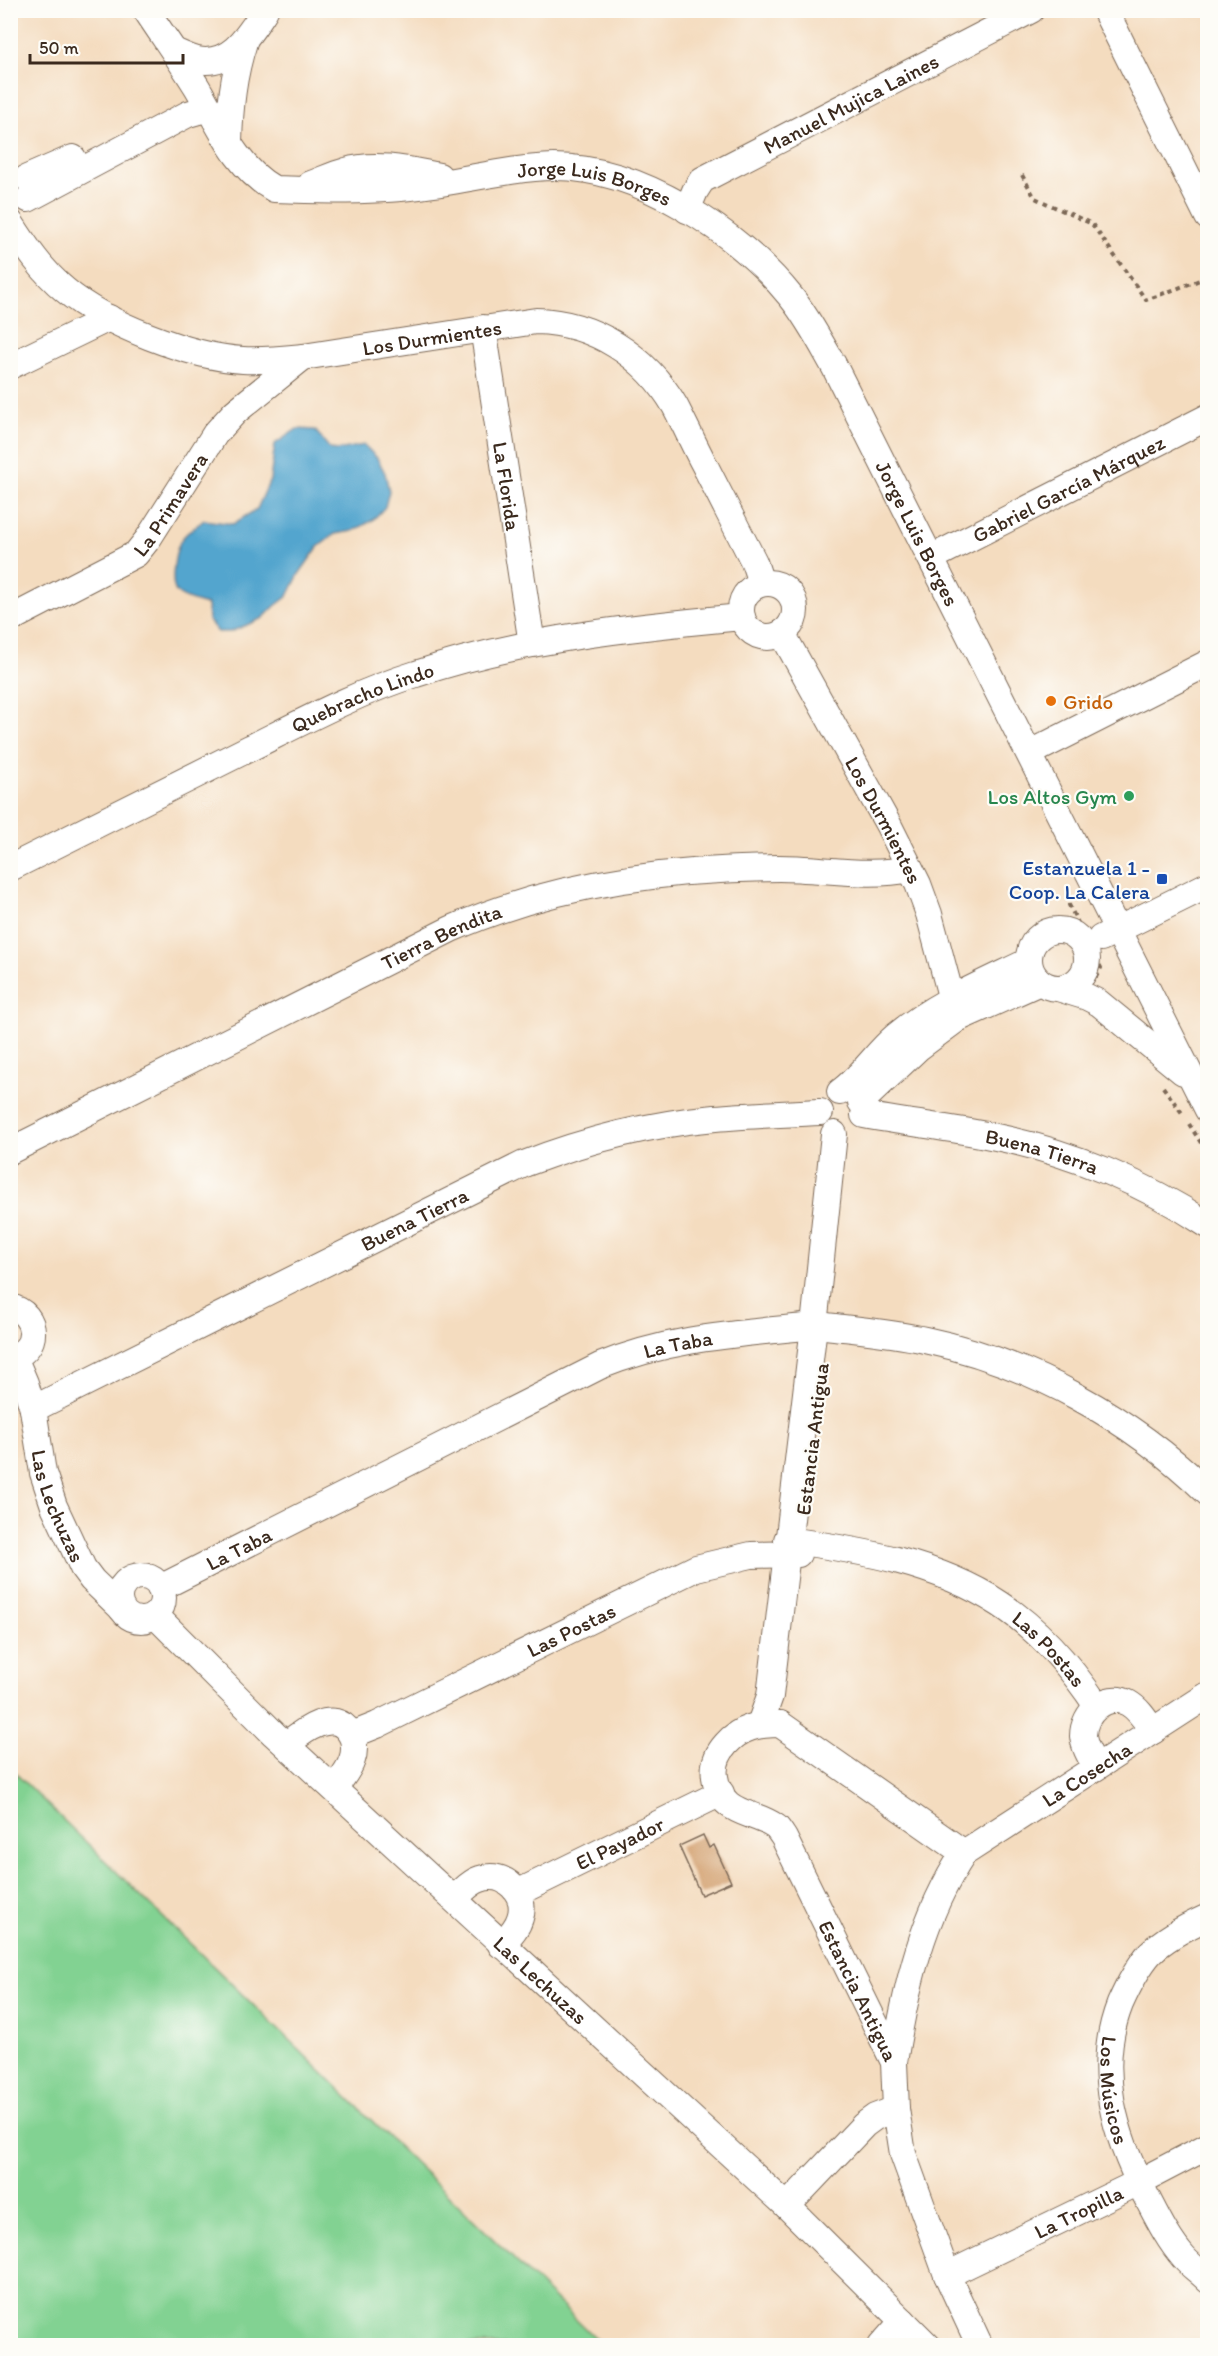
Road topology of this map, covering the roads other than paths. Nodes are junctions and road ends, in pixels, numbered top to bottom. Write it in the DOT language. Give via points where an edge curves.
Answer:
graph roads {
  1 [pos="146,10"];
  2 [pos="265,10"];
  3 [pos="1030,10"];
  4 [pos="1105,10"];
  5 [pos="244,42"];
  6 [pos="174,51"];
  7 [pos="203,99"];
  8 [pos="229,143"];
  9 [pos="1198,174"];
  10 [pos="22,180"];
  11 [pos="687,210"];
  12 [pos="1208,217"];
  13 [pos="10,220"];
  14 [pos="109,318"];
  15 [pos="483,328"];
  16 [pos="303,357"];
  17 [pos="10,366"];
  18 [pos="1208,417"];
  19 [pos="931,558"];
  20 [pos="761,584"];
  21 [pos="741,616"];
  22 [pos="10,619"];
  23 [pos="782,633"];
  24 [pos="532,644"];
  25 [pos="1208,663"];
  26 [pos="1030,753"];
  27 [pos="10,868"];
  28 [pos="910,868"];
  29 [pos="1208,885"];
  30 [pos="1061,929"];
  31 [pos="1116,931"];
  32 [pos="1087,953"];
  33 [pos="1042,977"];
  34 [pos="954,1009"];
  35 [pos="1192,1079"];
  36 [pos="1208,1110"];
  37 [pos="850,1115"];
  38 [pos="10,1151"];
  39 [pos="1208,1225"];
  40 [pos="10,1307"];
  41 [pos="820,1326"];
  42 [pos="12,1357"];
  43 [pos="33,1409"];
  44 [pos="1208,1493"];
  45 [pos="793,1548"];
  46 [pos="92,1580"];
  47 [pos="129,1580"];
  48 [pos="160,1588"];
  49 [pos="121,1608"];
  50 [pos="155,1615"];
  51 [pos="1208,1695"];
  52 [pos="1097,1706"];
  53 [pos="770,1724"];
  54 [pos="1152,1731"];
  55 [pos="352,1735"];
  56 [pos="287,1744"];
  57 [pos="1096,1767"];
  58 [pos="335,1787"];
  59 [pos="721,1792"];
  60 [pos="964,1853"];
  61 [pos="519,1892"];
  62 [pos="454,1898"];
  63 [pos="1208,1917"];
  64 [pos="501,1945"];
  65 [pos="863,2001"];
  66 [pos="904,2002"];
  67 [pos="894,2062"];
  68 [pos="896,2109"];
  69 [pos="1208,2146"];
  70 [pos="1139,2182"];
  71 [pos="786,2206"];
  72 [pos="947,2275"];
  73 [pos="1208,2280"];
  74 [pos="903,2321"];
  75 [pos="881,2346"];
  76 [pos="928,2346"];
  77 [pos="980,2346"];
  1 -- 6 [label="street, Jorge Luis Borges"];
  2 -- 5 [label="street"];
  3 -- 11 [label="street, Manuel Mujica Laines" via="702,180"];
  4 -- 9 [label="street"];
  5 -- 6 [label="street" via="222,58 211,60 197,60"];
  5 -- 8 [label="street" via="230,98"];
  6 -- 7 [label="street, Jorge Luis Borges"];
  7 -- 8 [label="street, Jorge Luis Borges"];
  7 -- 10 [label="street" via="181,101 102,151"];
  8 -- 11 [label="street, Jorge Luis Borges" via="240,161 274,189 396,189 532,168 582,169 628,181"];
  9 -- 12 [label="street"];
  10 -- 13 [label="street" via="17,215"];
  11 -- 19 [label="street, Jorge Luis Borges" via="751,255 805,316"];
  13 -- 14 [label="street, Los Durmientes" via="42,268 66,291"];
  14 -- 16 [label="street, Los Durmientes" via="217,357"];
  14 -- 17 [label="street"];
  15 -- 16 [label="street, Los Durmientes"];
  15 -- 20 [label="street, Los Durmientes" via="558,321 586,329 633,357 674,405 754,562"];
  15 -- 24 [label="street, La Florida"];
  16 -- 22 [label="street, La Primavera" via="235,412 215,434 136,554"];
  18 -- 19 [label="street, Gabriel García Márquez"];
  19 -- 26 [label="street, Jorge Luis Borges"];
  20 -- 21 [label="street" via="742,600"];
  20 -- 23 [label="street" via="785,589 794,603 793,620"];
  21 -- 23 [label="street" via="758,635"];
  21 -- 24 [label="street, Quebracho Lindo"];
  23 -- 28 [label="street, Los Durmientes"];
  24 -- 27 [label="street, Quebracho Lindo" via="462,660 384,685"];
  25 -- 26 [label="street"];
  26 -- 31 [label="street, Jorge Luis Borges"];
  28 -- 34 [label="street, Los Durmientes" via="929,914"];
  28 -- 38 [label="street, Tierra Bendita" via="888,874 781,868 667,875 588,887 505,908 451,929"];
  29 -- 31 [label="street"];
  30 -- 31 [label="street"];
  30 -- 32 [label="street" via="1079,938"];
  30 -- 33 [label="street" via="1042,934 1030,951"];
  31 -- 32 [label="street" via="1096,942"];
  31 -- 35 [label="street, Jorge Luis Borges"];
  32 -- 33 [label="street" via="1088,962 1081,978 1066,987"];
  33 -- 34 [label="street" via="1011,982"];
  33 -- 35 [label="street" via="1099,1003"];
  34 -- 37 [label="street" via="923,1016 876,1055 858,1076"];
  35 -- 36 [label="street, Jorge Luis Borges"];
  37 -- 39 [label="street, Buena Tierra" via="1032,1146 1126,1180"];
  37 -- 41 [label="street, Estancia Antigua"];
  37 -- 43 [label="street, Buena Tierra" via="834,1093 824,1100 820,1112 673,1123 558,1150"];
  40 -- 42 [label="street, Las Lechuzas" via="28,1316 33,1332 28,1348"];
  41 -- 44 [label="street, La Taba" via="925,1340 1024,1371 1127,1426"];
  41 -- 45 [label="street, Estancia Antigua"];
  41 -- 48 [label="street, La Taba" via="699,1338 646,1349 600,1366"];
  42 -- 43 [label="street, Las Lechuzas"];
  43 -- 46 [label="street, Las Lechuzas" via="43,1473 54,1506"];
  45 -- 52 [label="street, Las Postas" via="872,1554 960,1583 1028,1625 1076,1675"];
  45 -- 53 [label="street, Estancia Antigua"];
  45 -- 55 [label="street, Las Postas" via="696,1568"];
  46 -- 47 [label="street, Las Lechuzas" via="111,1585"];
  46 -- 49 [label="street, Las Lechuzas"];
  47 -- 48 [label="street" via="150,1578"];
  47 -- 49 [label="street" via="119,1596"];
  48 -- 50 [label="street" via="162,1603"];
  49 -- 50 [label="street" via="136,1620"];
  50 -- 56 [label="street, Las Lechuzas"];
  51 -- 54 [label="street, La Cosecha"];
  52 -- 54 [label="street, Las Postas" via="1116,1699 1126,1702 1142,1715"];
  52 -- 57 [label="street, Las Postas" via="1089,1716 1083,1736"];
  53 -- 59 [label="street" via="743,1730 719,1751 714,1773"];
  53 -- 60 [label="street"];
  54 -- 57 [label="street, La Cosecha"];
  55 -- 56 [label="street" via="345,1726 325,1721"];
  55 -- 58 [label="street" via="353,1758"];
  56 -- 58 [label="street, Las Lechuzas"];
  57 -- 60 [label="street, La Cosecha"];
  58 -- 62 [label="street, Las Lechuzas"];
  59 -- 61 [label="street, El Payador"];
  59 -- 65 [label="street, Estancia Antigua" via="733,1807 776,1827 784,1838"];
  60 -- 66 [label="street, La Cosecha" via="929,1917"];
  61 -- 62 [label="street" via="506,1881 481,1878"];
  61 -- 64 [label="street" via="523,1906 520,1919"];
  62 -- 64 [label="street, Las Lechuzas"];
  63 -- 70 [label="street, Los Músicos" via="1150,1953 1136,1971 1113,2022 1107,2077 1111,2105"];
  64 -- 71 [label="street, Las Lechuzas"];
  65 -- 66 [label="street" via="884,2011"];
  65 -- 67 [label="street, Estancia Antigua"];
  66 -- 67 [label="street, La Cosecha"];
  67 -- 68 [label="street, Estancia Antigua"];
  68 -- 71 [label="street" via="864,2126"];
  68 -- 72 [label="street, Estancia Antigua" via="903,2154"];
  69 -- 70 [label="street, La Tropilla"];
  70 -- 72 [label="street, La Tropilla"];
  70 -- 73 [label="street, Los Músicos" via="1167,2234"];
  71 -- 74 [label="street, Las Lechuzas"];
  72 -- 77 [label="street, Estancia Antigua"];
  74 -- 75 [label="street"];
  74 -- 76 [label="street, Las Lechuzas"];
}
